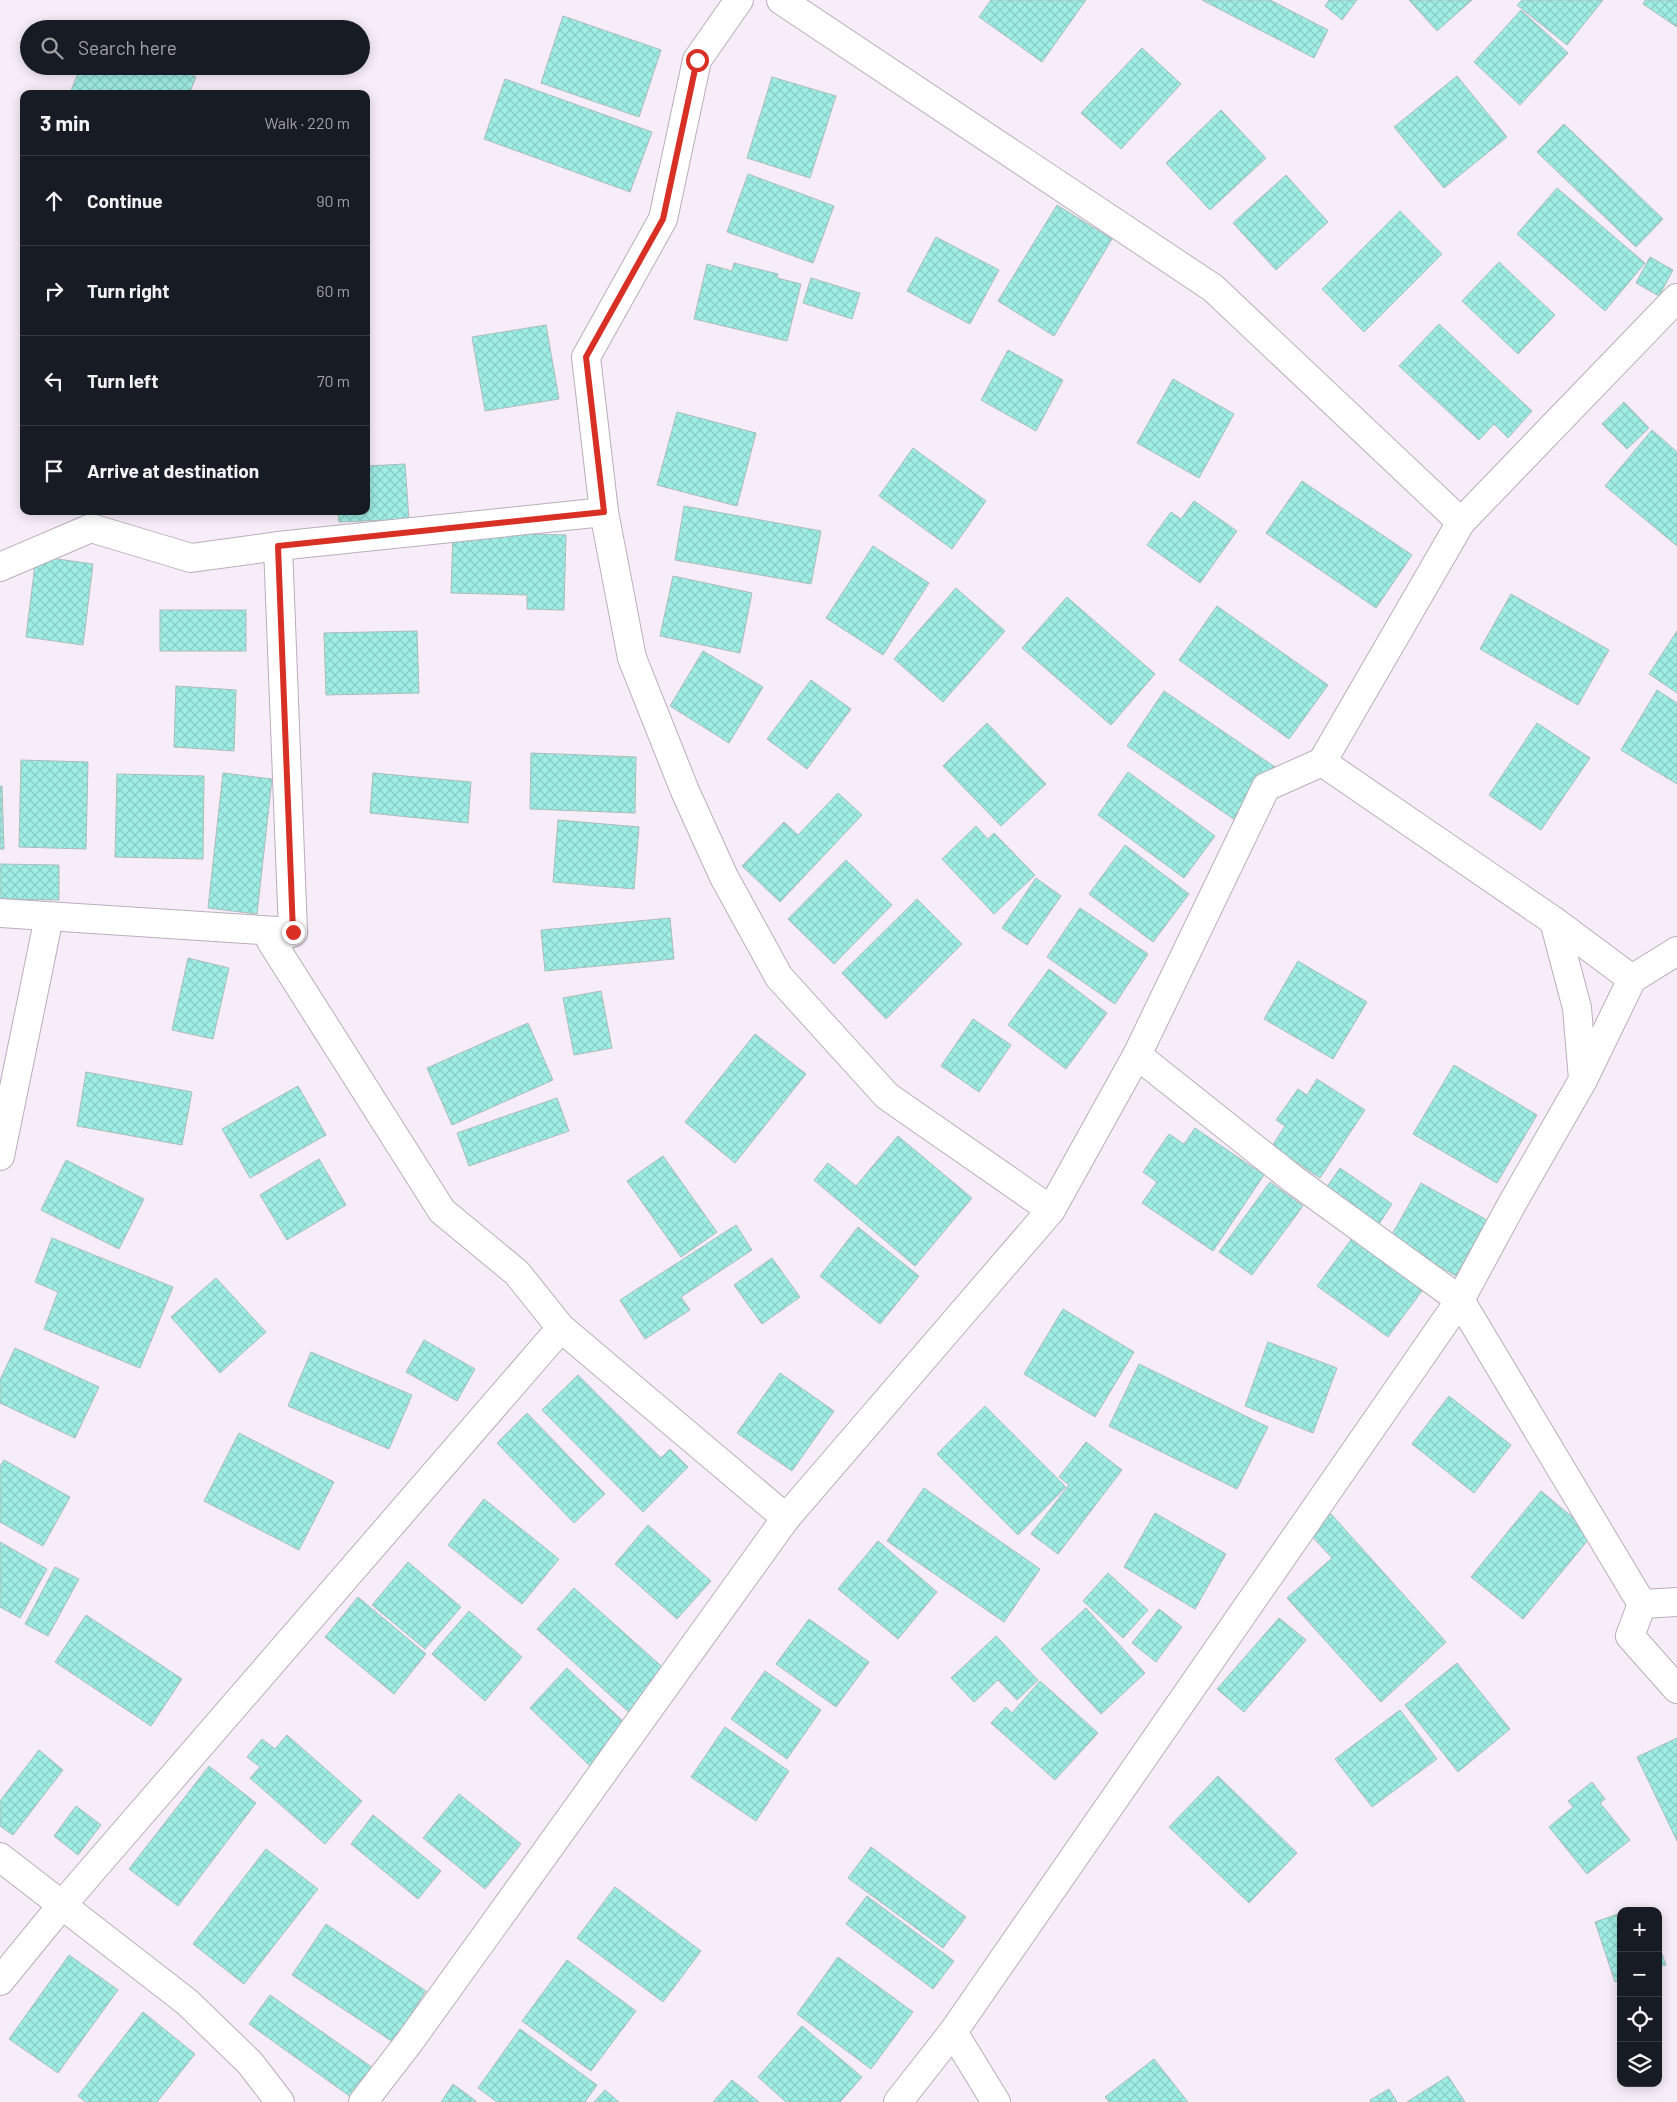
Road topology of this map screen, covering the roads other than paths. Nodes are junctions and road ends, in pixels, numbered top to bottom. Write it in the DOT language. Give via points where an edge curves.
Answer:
graph roads {
  1 [pos="739,0"];
  2 [pos="781,0"];
  3 [pos="1677,298"];
  4 [pos="604,512"];
  5 [pos="1461,522"];
  6 [pos="278,546"];
  7 [pos="0,567"];
  8 [pos="1322,762"];
  9 [pos="0,913"];
  10 [pos="50,917"];
  11 [pos="1554,921"];
  12 [pos="293,932"];
  13 [pos="1677,951"];
  14 [pos="1632,979"];
  15 [pos="1138,1055"];
  16 [pos="1583,1080"];
  17 [pos="0,1156"];
  18 [pos="1051,1210"];
  19 [pos="1460,1300"];
  20 [pos="561,1328"];
  21 [pos="786,1518"];
  22 [pos="1677,1602"];
  23 [pos="1642,1604"];
  24 [pos="1677,1689"];
  25 [pos="0,1857"];
  26 [pos="62,1905"];
  27 [pos="0,1981"];
  28 [pos="953,2032"];
  29 [pos="280,2102"];
  30 [pos="363,2102"];
  31 [pos="898,2102"];
  32 [pos="996,2102"];
  1 -- 4 [label="street" via="697,60 663,219 586,357"];
  2 -- 5 [label="street" via="1213,288"];
  3 -- 5 [label="street"];
  4 -- 6 [label="street"];
  4 -- 18 [label="street" via="632,658 685,791 724,877 779,977 888,1096"];
  5 -- 8 [label="street"];
  6 -- 7 [label="street" via="191,558 91,528"];
  6 -- 12 [label="street"];
  8 -- 11 [label="street"];
  8 -- 15 [label="street" via="1266,787"];
  9 -- 10 [label="street"];
  10 -- 12 [label="street"];
  10 -- 17 [label="street"];
  11 -- 14 [label="street"];
  11 -- 16 [label="street" via="1577,1008"];
  12 -- 20 [label="street" via="271,941 442,1211 517,1273"];
  13 -- 14 [label="street"];
  14 -- 16 [label="street"];
  15 -- 18 [label="street"];
  15 -- 19 [label="street" via="1294,1179"];
  16 -- 19 [label="street"];
  18 -- 21 [label="street"];
  19 -- 23 [label="street"];
  19 -- 28 [label="street"];
  20 -- 21 [label="street"];
  20 -- 26 [label="street"];
  21 -- 30 [label="street"];
  22 -- 23 [label="street"];
  23 -- 24 [label="street" via="1630,1636"];
  25 -- 26 [label="street"];
  26 -- 27 [label="street"];
  26 -- 29 [label="street" via="187,2002 250,2062"];
  28 -- 31 [label="street"];
  28 -- 32 [label="street"];
}
